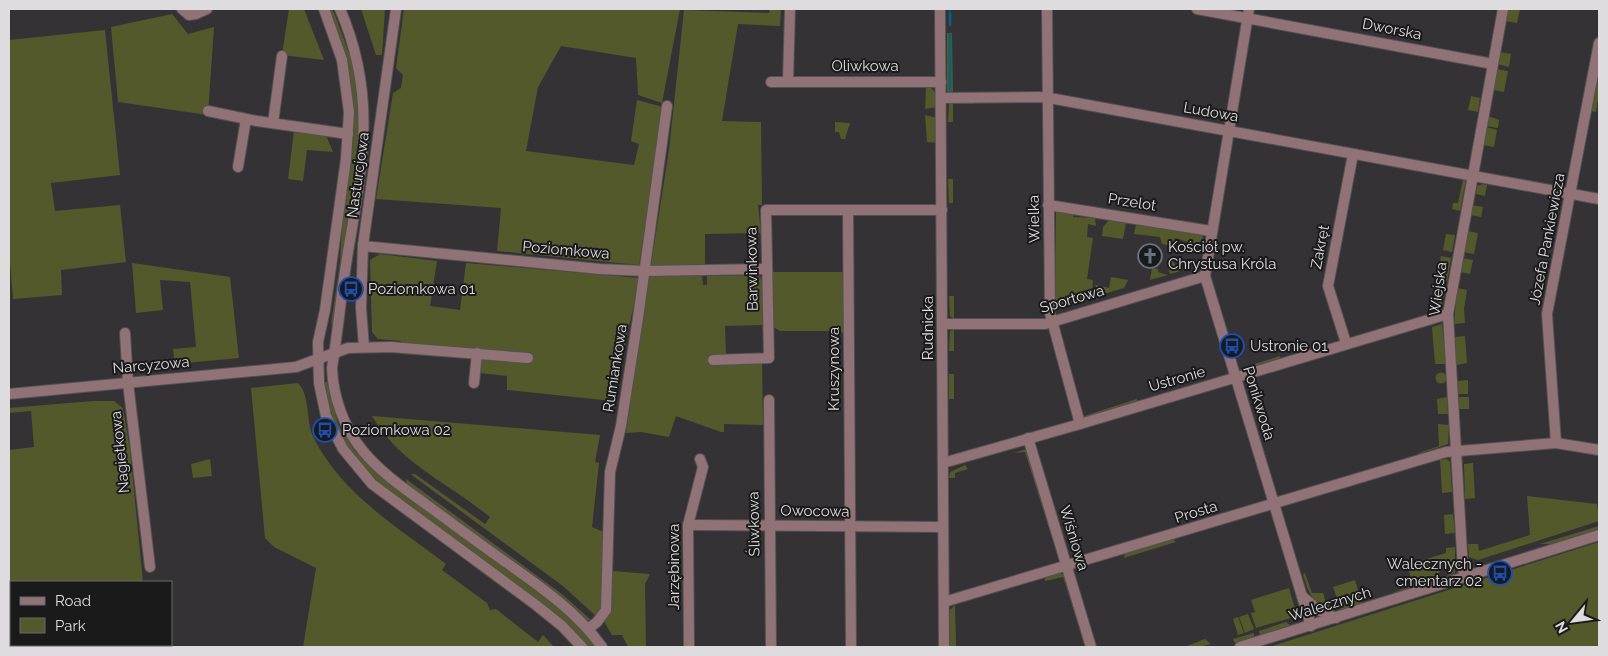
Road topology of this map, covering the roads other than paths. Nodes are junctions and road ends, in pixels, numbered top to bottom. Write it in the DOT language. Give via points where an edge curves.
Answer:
graph roads {
  1 [pos="182,9"];
  2 [pos="206,9"];
  3 [pos="324,9"];
  4 [pos="340,9"];
  5 [pos="396,9"];
  6 [pos="790,9"];
  7 [pos="940,9"];
  8 [pos="1047,9"];
  9 [pos="1197,9"];
  10 [pos="1503,9"];
  11 [pos="1248,13"];
  12 [pos="1599,43"];
  13 [pos="282,56"];
  14 [pos="1493,64"];
  15 [pos="771,82"];
  16 [pos="788,82"];
  17 [pos="941,82"];
  18 [pos="941,98"];
  19 [pos="1048,98"];
  20 [pos="667,106"];
  21 [pos="208,111"];
  22 [pos="246,119"];
  23 [pos="273,123"];
  24 [pos="1228,130"];
  25 [pos="348,134"];
  26 [pos="1353,154"];
  27 [pos="238,167"];
  28 [pos="1472,176"];
  29 [pos="1570,193"];
  30 [pos="1599,198"];
  31 [pos="1048,205"];
  32 [pos="848,210"];
  33 [pos="942,210"];
  34 [pos="1211,231"];
  35 [pos="363,246"];
  36 [pos="766,269"];
  37 [pos="645,271"];
  38 [pos="1205,276"];
  39 [pos="1448,314"];
  40 [pos="1051,323"];
  41 [pos="944,324"];
  42 [pos="125,334"];
  43 [pos="1346,343"];
  44 [pos="364,347"];
  45 [pos="334,352"];
  46 [pos="477,354"];
  47 [pos="528,358"];
  48 [pos="318,360"];
  49 [pos="713,360"];
  50 [pos="1236,377"];
  51 [pos="128,382"];
  52 [pos="474,383"];
  53 [pos="9,394"];
  54 [pos="768,400"];
  55 [pos="1080,424"];
  56 [pos="1028,438"];
  57 [pos="1556,443"];
  58 [pos="1456,450"];
  59 [pos="1599,450"];
  60 [pos="700,459"];
  61 [pos="943,462"];
  62 [pos="1274,504"];
  63 [pos="688,525"];
  64 [pos="769,526"];
  65 [pos="850,527"];
  66 [pos="942,527"];
  67 [pos="1599,535"];
  68 [pos="150,567"];
  69 [pos="1067,567"];
  70 [pos="1466,577"];
  71 [pos="1302,596"];
  72 [pos="944,602"];
  73 [pos="1336,618"];
  74 [pos="1311,626"];
  75 [pos="588,629"];
  76 [pos="582,647"];
  77 [pos="602,647"];
  78 [pos="689,647"];
  79 [pos="772,647"];
  80 [pos="851,647"];
  81 [pos="944,647"];
  82 [pos="1091,647"];
  83 [pos="1240,647"];
  1 -- 2 [label="street" via="190,15"];
  3 -- 25 [label="street" via="342,60"];
  4 -- 45 [label="street" via="361,74 365,136"];
  5 -- 35 [label="street, Nasturcjowa"];
  6 -- 16 [label="street"];
  7 -- 17 [label="street, Rudnicka"];
  8 -- 19 [label="street, Wielka"];
  9 -- 11 [label="street, Dworska"];
  10 -- 14 [label="street, Wiejska"];
  11 -- 14 [label="street, Dworska"];
  11 -- 24 [label="street, Ponikwoda"];
  12 -- 29 [label="street, Józefa Pankiewicza"];
  13 -- 23 [label="street"];
  14 -- 28 [label="street, Wiejska"];
  15 -- 16 [label="street, Oliwkowa"];
  16 -- 17 [label="street, Oliwkowa"];
  17 -- 18 [label="street, Rudnicka"];
  18 -- 19 [label="street, Ludowa"];
  18 -- 33 [label="street, Rudnicka"];
  19 -- 24 [label="street, Ludowa"];
  19 -- 31 [label="street, Wielka"];
  20 -- 37 [label="street, Rumiankowa"];
  21 -- 22 [label="street"];
  22 -- 23 [label="street"];
  22 -- 27 [label="street"];
  23 -- 25 [label="street"];
  24 -- 26 [label="street, Ludowa"];
  24 -- 34 [label="street, Ponikwoda"];
  25 -- 48 [label="street"];
  26 -- 28 [label="street, Ludowa"];
  26 -- 43 [label="street, Zakręt" via="1328,286"];
  28 -- 29 [label="street, Ludowa"];
  28 -- 39 [label="street, Wiejska"];
  29 -- 30 [label="street, Ludowa"];
  29 -- 57 [label="street, Józefa Pankiewicza" via="1547,314"];
  31 -- 34 [label="street, Przelot"];
  31 -- 40 [label="street, Wielka"];
  32 -- 33 [label="street, Barwinkowa"];
  32 -- 36 [label="street, Barwinkowa" via="766,210"];
  32 -- 65 [label="street, Kruszynowa"];
  33 -- 41 [label="street, Rudnicka"];
  34 -- 38 [label="street, Ponikwoda"];
  35 -- 37 [label="street, Poziomkowa"];
  35 -- 44 [label="street, Nasturcjowa" via="361,308"];
  36 -- 37 [label="street, Poziomkowa"];
  36 -- 49 [label="street, Barwinkowa" via="769,358"];
  37 -- 75 [label="street, Rumiankowa" via="621,426 610,472 606,610"];
  38 -- 40 [label="street, Sportowa"];
  38 -- 50 [label="street, Ponikwoda"];
  39 -- 43 [label="street, Ustronie"];
  39 -- 58 [label="street, Wiejska"];
  40 -- 41 [label="street, Sportowa"];
  40 -- 55 [label="street, Wielka"];
  41 -- 61 [label="street, Rudnicka"];
  42 -- 51 [label="street, Nagietkowa"];
  43 -- 50 [label="street, Ustronie"];
  44 -- 45 [label="street, Narcyzowa"];
  44 -- 46 [label="street, Narcyzowa" via="391,346"];
  45 -- 48 [label="street, Narcyzowa"];
  45 -- 75 [label="street" via="332,368 336,396 346,424 364,452 414,496 550,595"];
  46 -- 47 [label="street, Narcyzowa"];
  46 -- 52 [label="street"];
  48 -- 51 [label="street, Narcyzowa" via="296,367"];
  48 -- 76 [label="street" via="326,416 342,449 355,466 389,498 543,610"];
  50 -- 55 [label="street, Ustronie"];
  50 -- 62 [label="street, Ponikwoda"];
  51 -- 53 [label="street, Narcyzowa"];
  51 -- 68 [label="street, Nagietkowa"];
  54 -- 64 [label="street, Śliwkowa"];
  55 -- 56 [label="street, Ustronie"];
  56 -- 61 [label="street, Ustronie"];
  56 -- 69 [label="street, Wiśniowa"];
  57 -- 58 [label="street, Prosta"];
  57 -- 59 [label="street, Prosta"];
  58 -- 62 [label="street, Prosta"];
  58 -- 70 [label="street, Wiejska"];
  60 -- 63 [label="street, Jarzębinowa" via="703,467"];
  61 -- 66 [label="street, Rudnicka"];
  62 -- 69 [label="street, Prosta"];
  62 -- 71 [label="street, Ponikwoda"];
  63 -- 64 [label="street, Owocowa"];
  63 -- 78 [label="street, Jarzębinowa"];
  64 -- 65 [label="street, Owocowa"];
  64 -- 79 [label="street, Śliwkowa"];
  65 -- 66 [label="street, Owocowa"];
  65 -- 80 [label="street"];
  66 -- 72 [label="street, Rudnicka"];
  67 -- 70 [label="street, Walecznych"];
  69 -- 72 [label="street, Prosta"];
  69 -- 82 [label="street, Wiśniowa"];
  70 -- 73 [label="street, Walecznych"];
  71 -- 73 [label="street" via="1318,610"];
  71 -- 74 [label="street, Ponikwoda"];
  72 -- 81 [label="street, Rudnicka"];
  73 -- 74 [label="street, Walecznych"];
  74 -- 83 [label="street, Walecznych"];
  75 -- 77 [label="street"];
}
